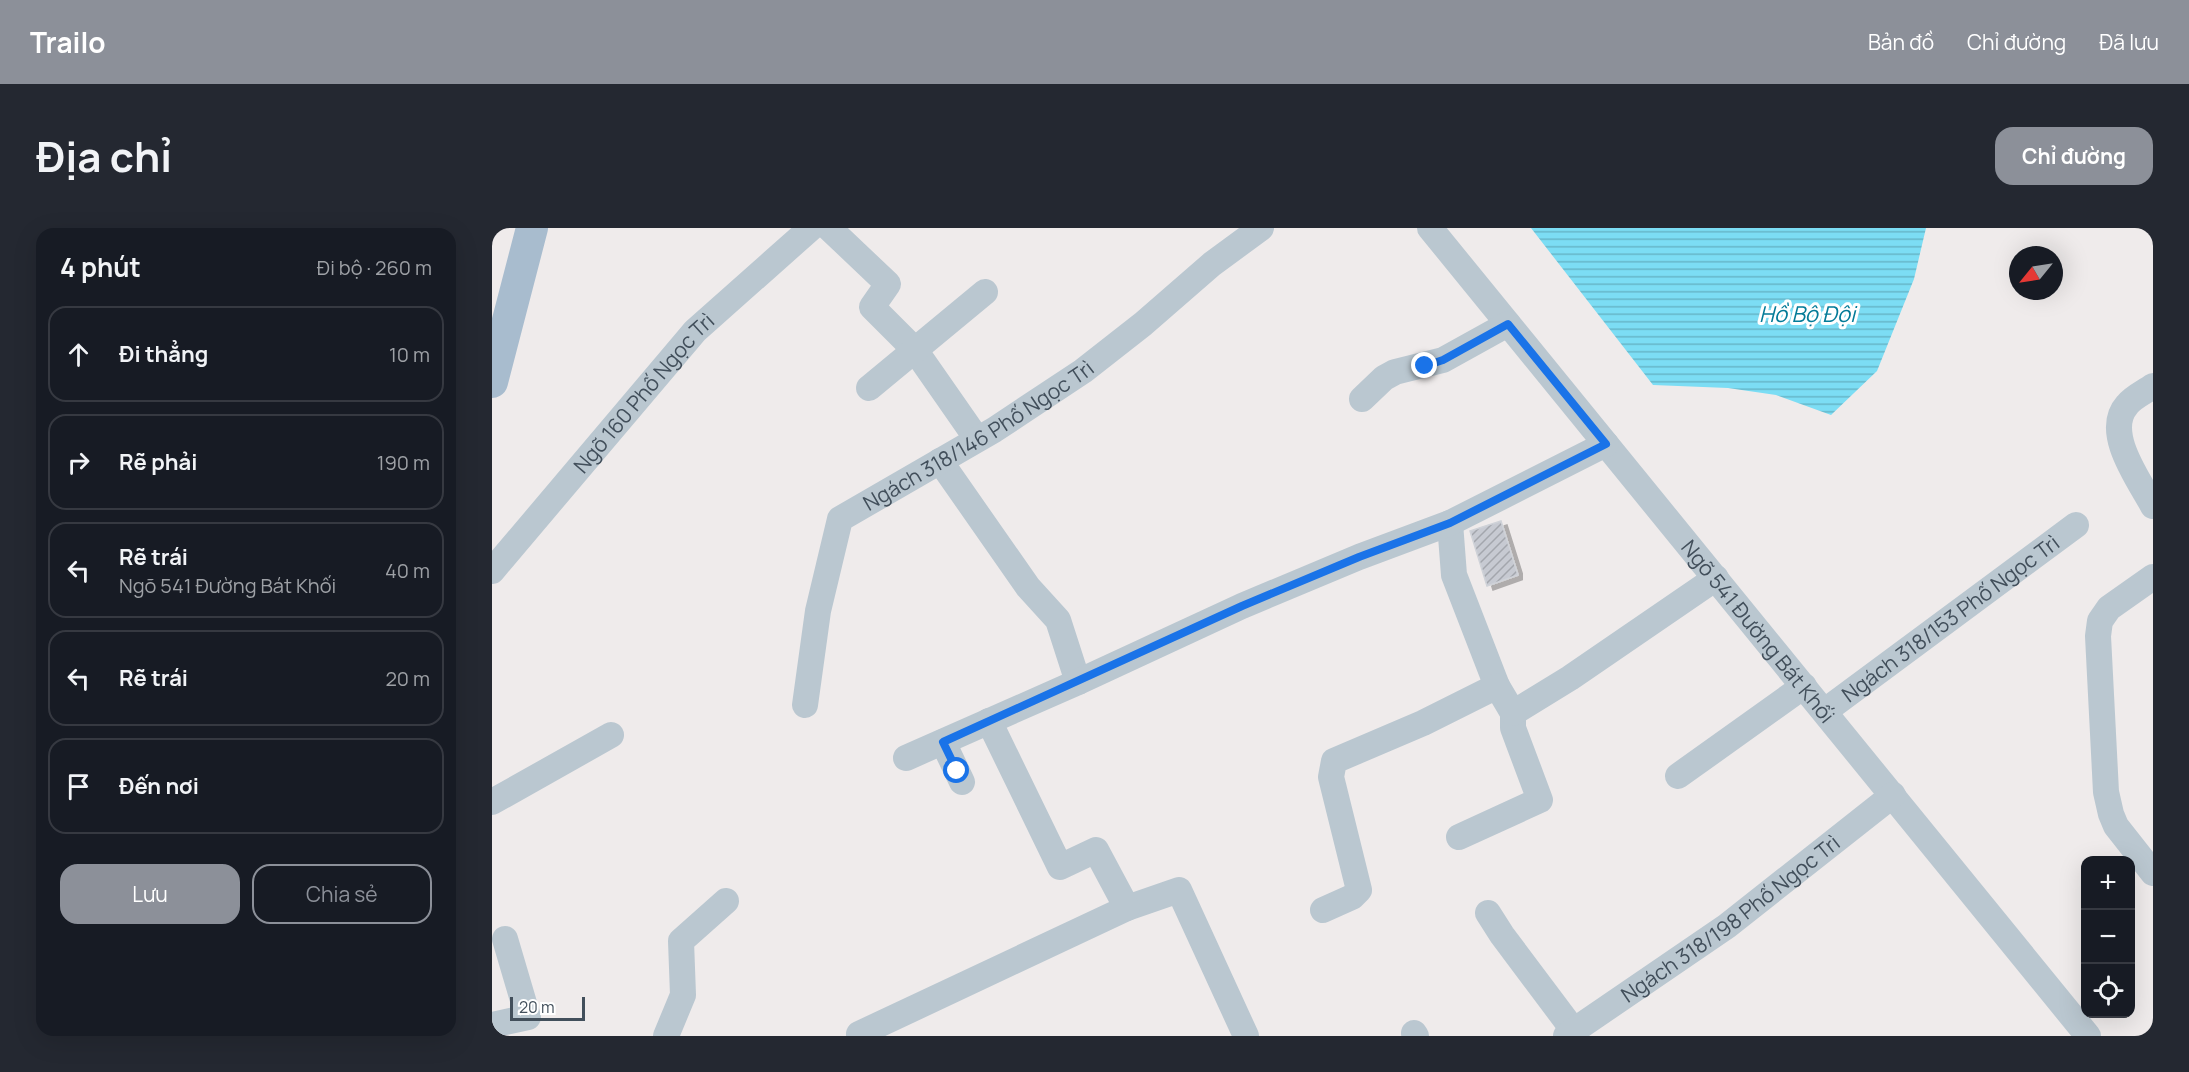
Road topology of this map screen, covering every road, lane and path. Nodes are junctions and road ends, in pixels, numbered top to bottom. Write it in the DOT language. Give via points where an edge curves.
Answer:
graph roads {
  1 [pos="532,228"];
  2 [pos="811,228"];
  3 [pos="829,228"];
  4 [pos="1261,228"];
  5 [pos="1430,228"];
  6 [pos="986,292"];
  7 [pos="1508,324"];
  8 [pos="915,350"];
  9 [pos="492,382"];
  10 [pos="2153,386"];
  11 [pos="869,388"];
  12 [pos="1362,399"];
  13 [pos="977,439"];
  14 [pos="1606,444"];
  15 [pos="940,462"];
  16 [pos="2153,506"];
  17 [pos="1450,523"];
  18 [pos="2076,525"];
  19 [pos="492,572"];
  20 [pos="2153,577"];
  21 [pos="1716,578"];
  22 [pos="1078,682"];
  23 [pos="1497,686"];
  24 [pos="1804,686"];
  25 [pos="805,705"];
  26 [pos="1825,711"];
  27 [pos="1513,713"];
  28 [pos="989,722"];
  29 [pos="611,735"];
  30 [pos="943,742"];
  31 [pos="906,758"];
  32 [pos="1678,776"];
  33 [pos="962,782"];
  34 [pos="1893,795"];
  35 [pos="492,802"];
  36 [pos="1459,837"];
  37 [pos="2153,873"];
  38 [pos="726,901"];
  39 [pos="1127,908"];
  40 [pos="1323,910"];
  41 [pos="1488,913"];
  42 [pos="505,939"];
  43 [pos="492,1025"];
  44 [pos="1570,1033"];
  45 [pos="859,1034"];
  46 [pos="1241,1034"];
  47 [pos="666,1036"];
  48 [pos="2088,1036"];
  1 -- 9 [label="main road"];
  2 -- 19 [label="street, Ngõ 160 Phố Ngọc Trì" via="694,331"];
  3 -- 8 [label="street" via="888,284 872,307"];
  4 -- 13 [label="street, Ngách 318/146 Phố Ngọc Trì" via="1083,370"];
  5 -- 7 [label="street, Ngõ 541 Đường Bát Khối"];
  6 -- 8 [label="street"];
  7 -- 12 [label="street" via="1443,360 1395,372"];
  7 -- 14 [label="street, Ngõ 541 Đường Bát Khối"];
  8 -- 11 [label="street"];
  8 -- 13 [label="street"];
  10 -- 16 [label="street" via="2126,405 2118,422 2119,441"];
  13 -- 15 [label="street, Ngách 318/146 Phố Ngọc Trì"];
  14 -- 17 [label="street"];
  14 -- 21 [label="street, Ngõ 541 Đường Bát Khối"];
  15 -- 22 [label="street" via="1028,587 1058,620"];
  15 -- 25 [label="street, Ngách 318/146 Phố Ngọc Trì" via="840,519 818,611"];
  17 -- 22 [label="street" via="1242,606"];
  17 -- 23 [label="street" via="1455,575"];
  18 -- 26 [label="street, Ngách 318/153 Phố Ngọc Trì"];
  20 -- 37 [label="street" via="2109,608 2100,621 2098,636 2106,792 2111,814"];
  21 -- 24 [label="street, Ngõ 541 Đường Bát Khối"];
  21 -- 27 [label="street"];
  22 -- 28 [label="street"];
  23 -- 27 [label="street"];
  23 -- 40 [label="street" via="1334,761 1331,777 1359,890"];
  24 -- 26 [label="street, Ngõ 541 Đường Bát Khối"];
  24 -- 32 [label="street"];
  26 -- 34 [label="street, Ngõ 541 Đường Bát Khối"];
  27 -- 36 [label="street" via="1513,728 1540,800"];
  28 -- 30 [label="street"];
  28 -- 39 [label="street" via="1060,867 1096,850"];
  29 -- 35 [label="street"];
  30 -- 31 [label="street"];
  30 -- 33 [label="street"];
  34 -- 44 [label="street, Ngách 318/198 Phố Ngọc Trì" via="1727,926"];
  34 -- 48 [label="street, Ngõ 541 Đường Bát Khối"];
  38 -- 47 [label="street" via="681,942 683,995"];
  39 -- 45 [label="street"];
  39 -- 46 [label="street" via="1179,890"];
  41 -- 44 [label="street"];
  42 -- 43 [label="street" via="528,1017"];
}
